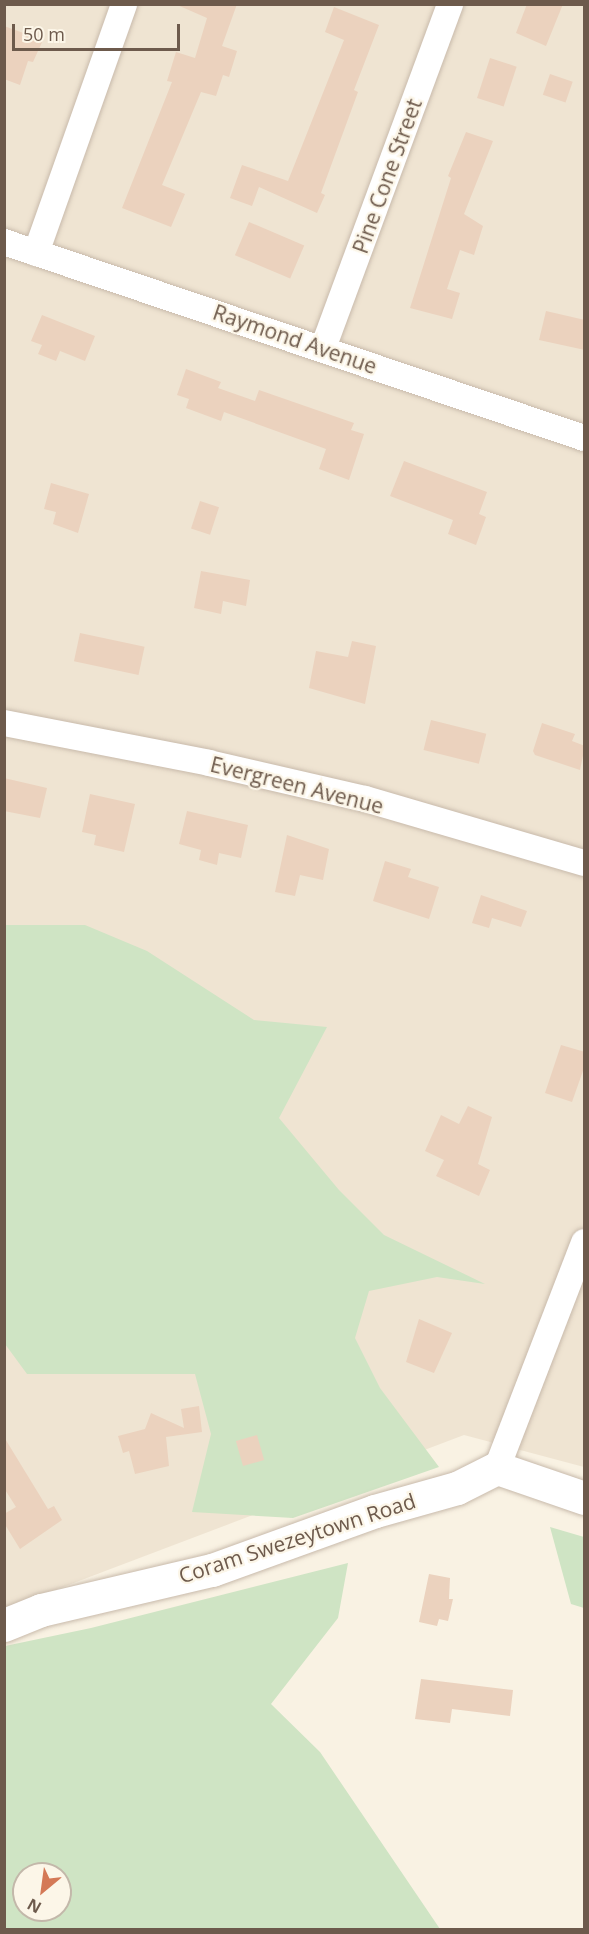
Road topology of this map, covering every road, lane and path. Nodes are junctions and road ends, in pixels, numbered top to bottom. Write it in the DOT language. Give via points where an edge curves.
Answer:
graph roads {
  1 [pos="124,4"];
  2 [pos="450,4"];
  3 [pos="4,242"];
  4 [pos="36,252"];
  5 [pos="324,348"];
  6 [pos="585,438"];
  7 [pos="4,723"];
  8 [pos="585,863"];
  9 [pos="585,1242"];
  10 [pos="497,1468"];
  11 [pos="585,1498"];
  12 [pos="4,1625"];
  1 -- 4 [label="street"];
  2 -- 5 [label="street, Pine Cone Street"];
  3 -- 4 [label="street, Raymond Avenue"];
  4 -- 5 [label="street, Raymond Avenue"];
  5 -- 6 [label="street, Raymond Avenue"];
  7 -- 8 [label="street, Evergreen Avenue" via="210,763 365,799"];
  9 -- 10 [label="street"];
  10 -- 11 [label="street"];
  10 -- 12 [label="street, Coram Swezeytown Road" via="457,1488 375,1510 212,1570 41,1610"];
}
